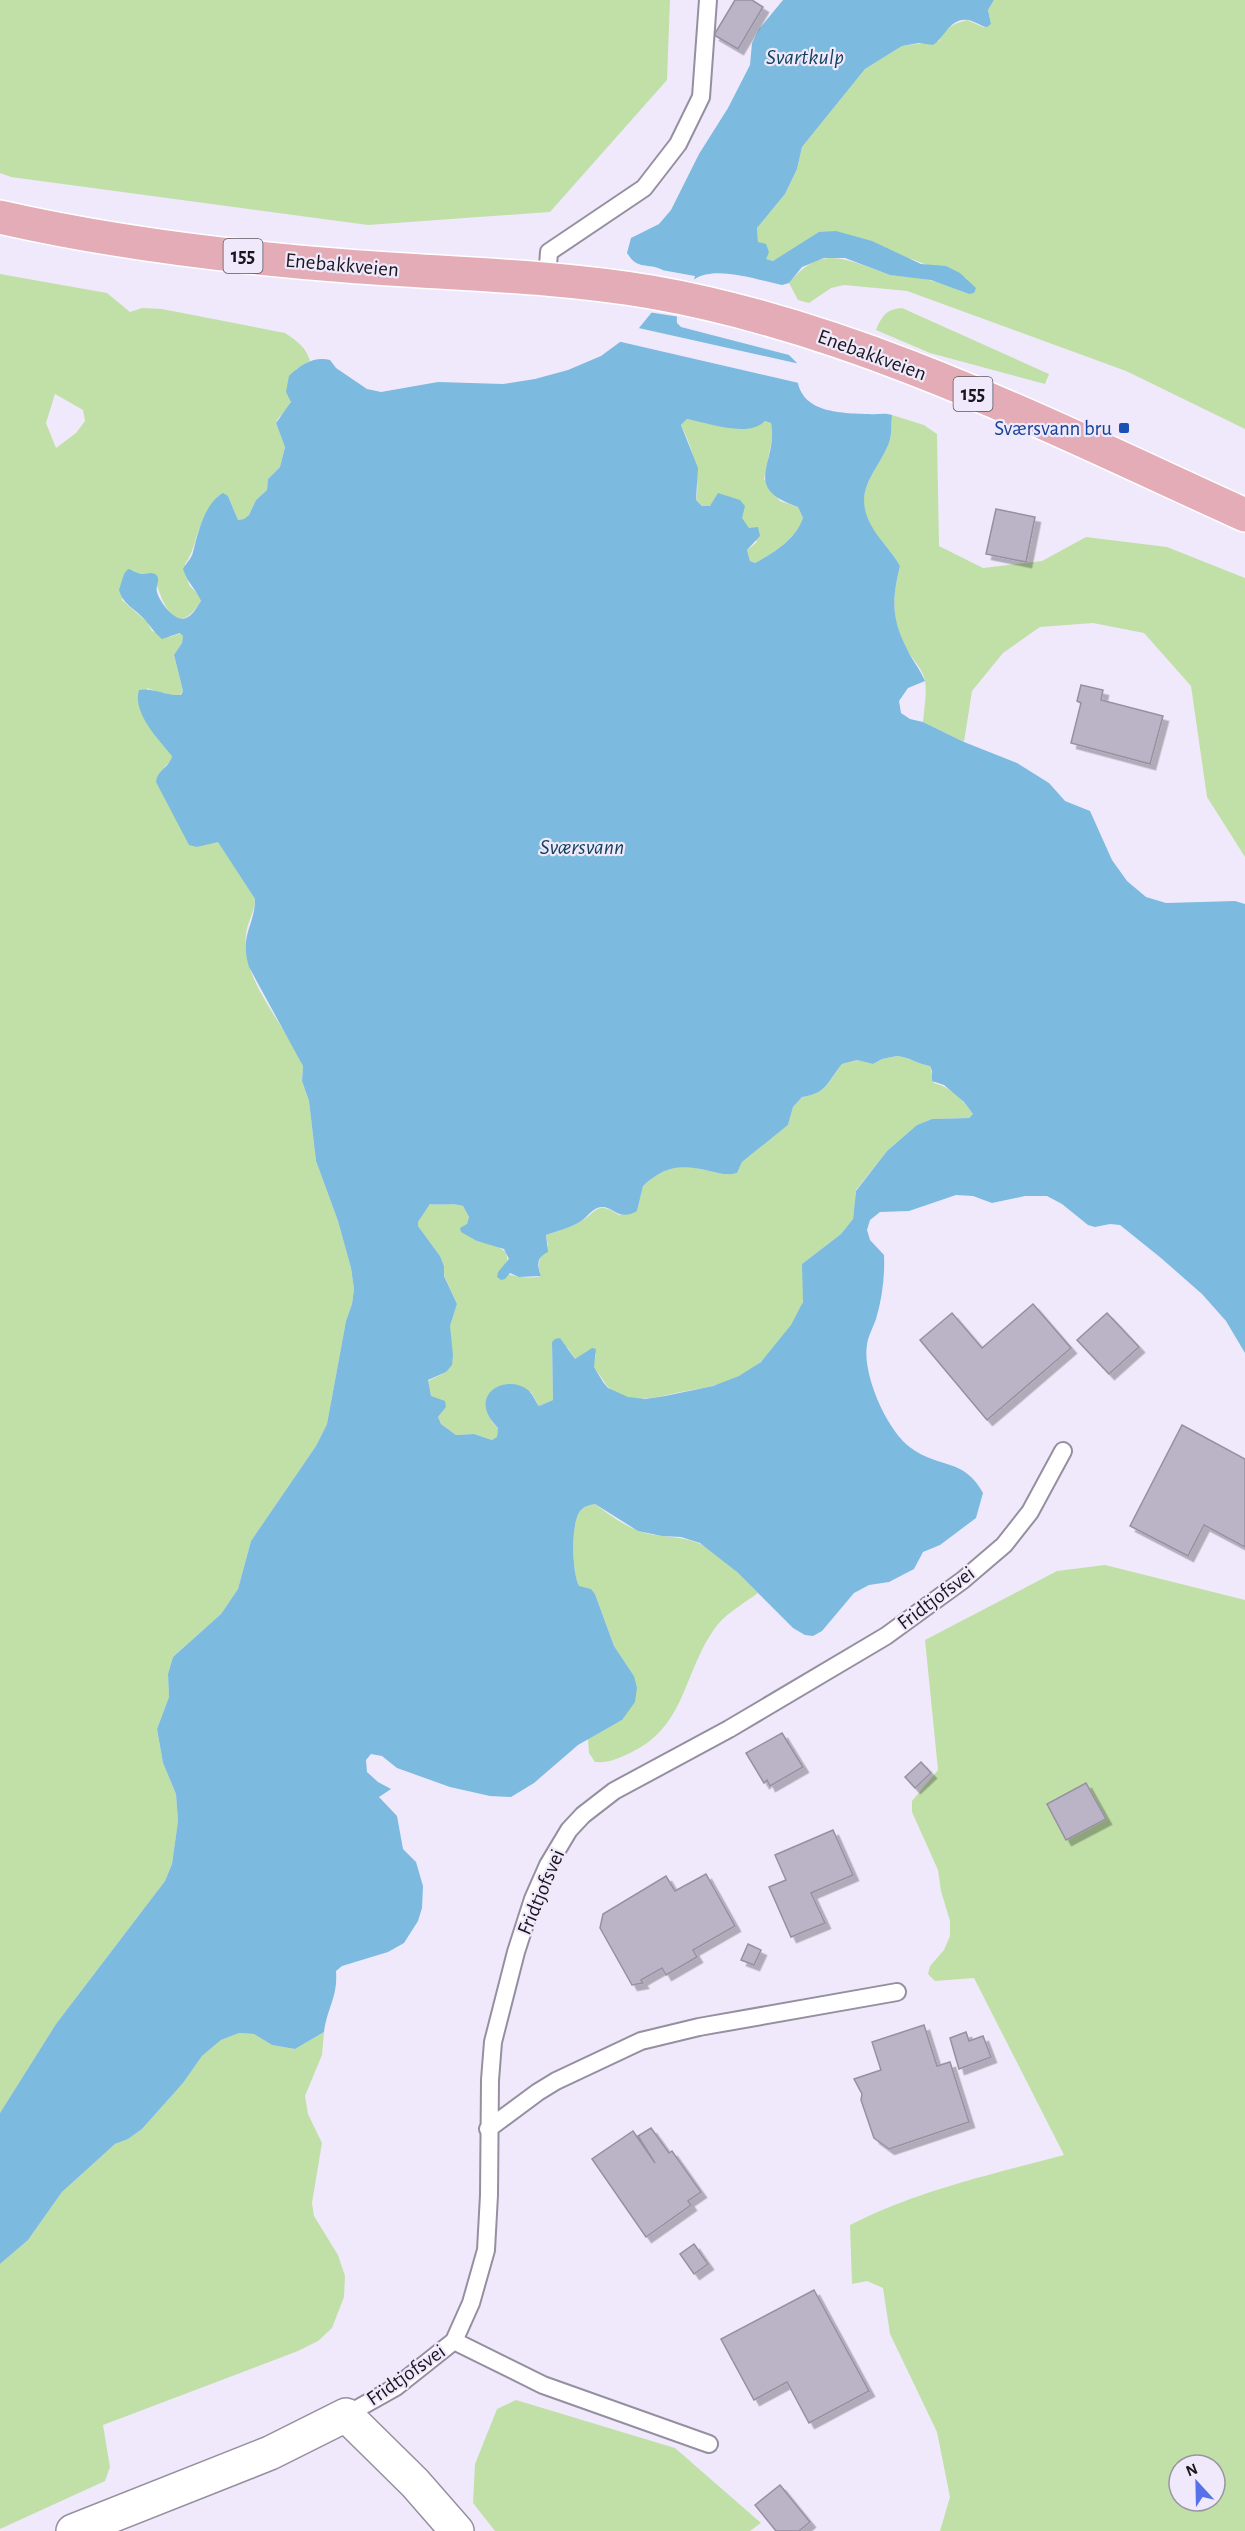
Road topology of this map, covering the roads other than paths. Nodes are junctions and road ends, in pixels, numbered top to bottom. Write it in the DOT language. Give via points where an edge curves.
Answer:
graph roads {
  1 [pos="708,0"];
  2 [pos="0,217"];
  3 [pos="547,279"];
  4 [pos="1245,515"];
  5 [pos="1063,1451"];
  6 [pos="897,1992"];
  7 [pos="489,2129"];
  8 [pos="454,2341"];
  9 [pos="346,2415"];
  10 [pos="709,2445"];
  11 [pos="73,2531"];
  12 [pos="457,2531"];
  1 -- 3 [label="lane" via="701,97 678,144 644,188 549,252"];
  2 -- 3 [label="main road, Enebakkveien / 155" via="116,241 191,251"];
  3 -- 4 [label="main road, Enebakkveien / 155" via="651,292 748,313 900,364"];
  5 -- 7 [label="lane, Fridtjofsvei" via="1030,1512 1004,1545 963,1580 886,1636 729,1729 614,1791 569,1830 533,1899 516,1952 493,2042"];
  6 -- 7 [label="lane" via="641,2041 556,2081"];
  7 -- 8 [label="lane, Fridtjofsvei" via="486,2250 471,2303"];
  8 -- 9 [label="lane, Fridtjofsvei" via="396,2387"];
  8 -- 10 [label="lane" via="543,2385"];
  9 -- 11 [label="street, Fridtjofsvei" via="270,2453"];
  9 -- 12 [label="street, Fridtjofsvei"];
}
